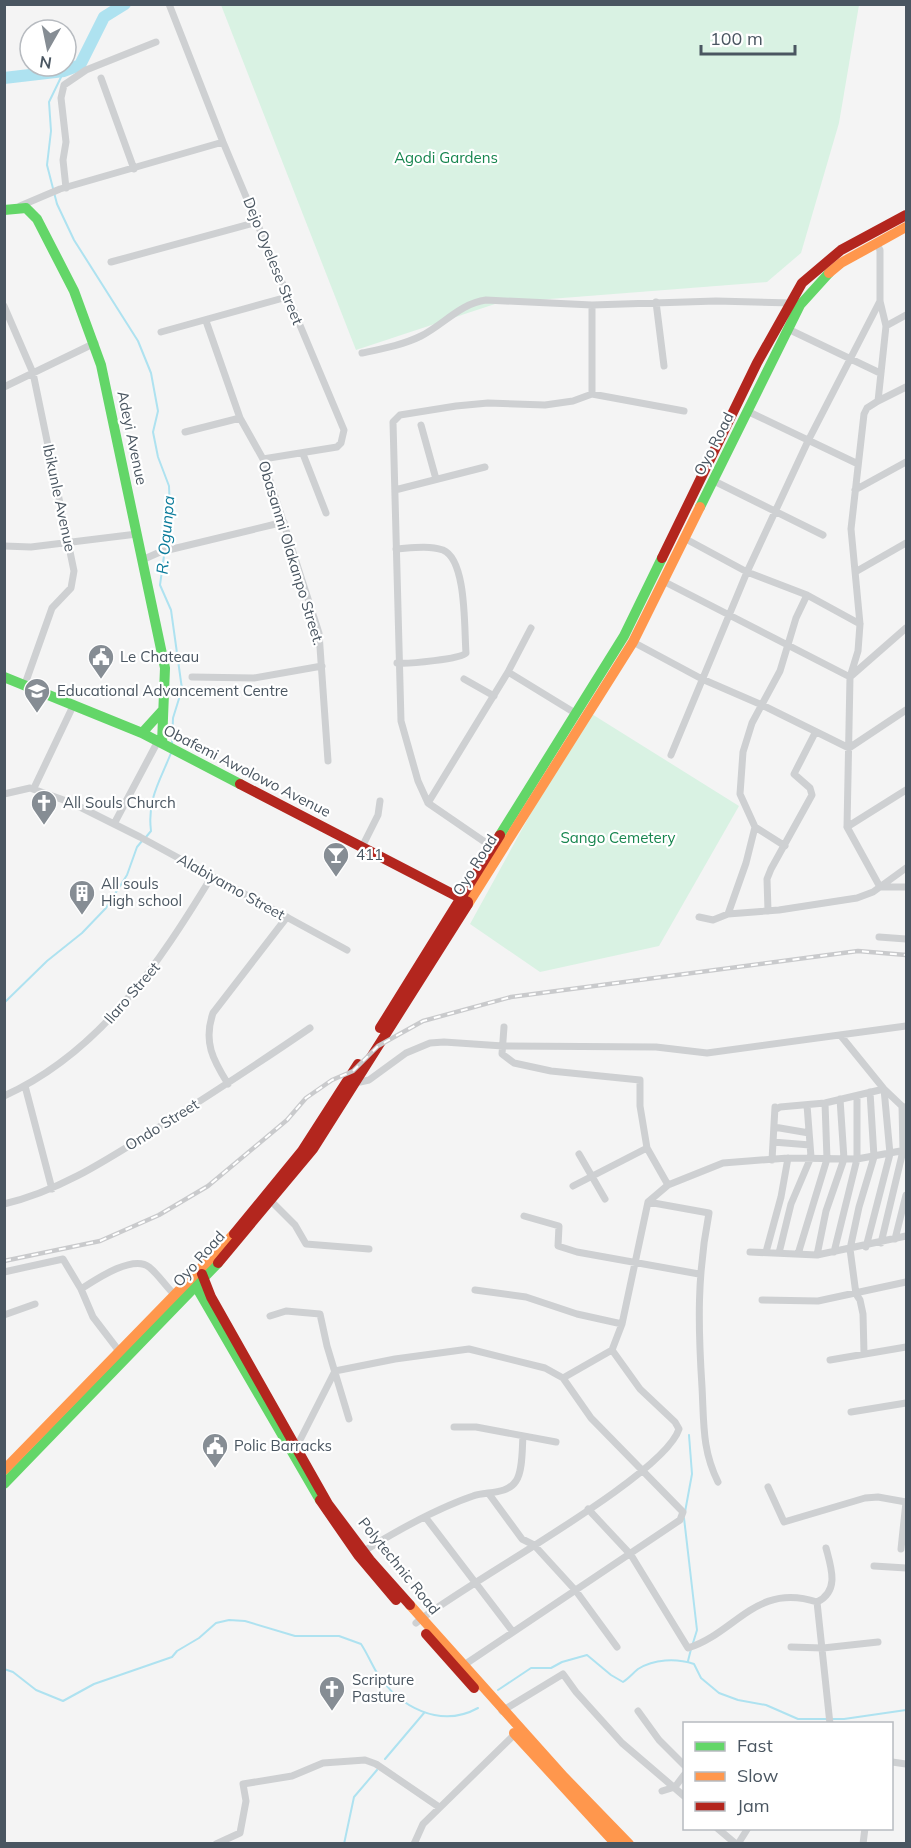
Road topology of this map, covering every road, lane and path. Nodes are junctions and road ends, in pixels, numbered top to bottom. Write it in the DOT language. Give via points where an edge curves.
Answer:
graph roads {
  1 [pos="170,4"];
  2 [pos="156,42"];
  3 [pos="101,78"];
  4 [pos="223,142"];
  5 [pos="134,169"];
  6 [pos="63,189"];
  7 [pos="8,209"];
  8 [pos="906,214"];
  9 [pos="257,222"];
  10 [pos="906,227"];
  11 [pos="876,243"];
  12 [pos="111,262"];
  13 [pos="287,297"];
  14 [pos="880,301"];
  15 [pos="656,302"];
  16 [pos="805,302"];
  17 [pos="791,303"];
  18 [pos="592,305"];
  19 [pos="4,306"];
  20 [pos="906,315"];
  21 [pos="206,321"];
  22 [pos="886,326"];
  23 [pos="788,329"];
  24 [pos="161,333"];
  25 [pos="95,343"];
  26 [pos="362,353"];
  27 [pos="849,357"];
  28 [pos="664,366"];
  29 [pos="33,373"];
  30 [pos="880,374"];
  31 [pos="4,387"];
  32 [pos="906,387"];
  33 [pos="592,394"];
  34 [pos="878,401"];
  35 [pos="684,411"];
  36 [pos="747,411"];
  37 [pos="240,418"];
  38 [pos="421,425"];
  39 [pos="185,432"];
  40 [pos="808,441"];
  41 [pos="303,454"];
  42 [pos="718,457"];
  43 [pos="263,459"];
  44 [pos="906,462"];
  45 [pos="856,463"];
  46 [pos="485,467"];
  47 [pos="436,479"];
  48 [pos="712,480"];
  49 [pos="395,490"];
  50 [pos="855,490"];
  51 [pos="775,512"];
  52 [pos="326,513"];
  53 [pos="284,522"];
  54 [pos="137,534"];
  55 [pos="823,535"];
  56 [pos="684,538"];
  57 [pos="70,543"];
  58 [pos="906,543"];
  59 [pos="4,546"];
  60 [pos="396,549"];
  61 [pos="142,561"];
  62 [pos="857,571"];
  63 [pos="747,572"];
  64 [pos="663,581"];
  65 [pos="807,595"];
  66 [pos="730,614"];
  67 [pos="860,624"];
  68 [pos="531,628"];
  69 [pos="906,628"];
  70 [pos="633,642"];
  71 [pos="788,645"];
  72 [pos="397,663"];
  73 [pos="322,666"];
  74 [pos="508,672"];
  75 [pos="4,677"];
  76 [pos="192,677"];
  77 [pos="850,677"];
  78 [pos="464,679"];
  79 [pos="702,679"];
  80 [pos="15,682"];
  81 [pos="494,696"];
  82 [pos="75,703"];
  83 [pos="762,705"];
  84 [pos="906,710"];
  85 [pos="162,711"];
  86 [pos="575,713"];
  87 [pos="142,733"];
  88 [pos="814,733"];
  89 [pos="166,746"];
  90 [pos="849,748"];
  91 [pos="671,755"];
  92 [pos="328,761"];
  93 [pos="34,788"];
  94 [pos="906,790"];
  95 [pos="4,794"];
  96 [pos="380,801"];
  97 [pos="428,803"];
  98 [pos="114,824"];
  99 [pos="755,827"];
  100 [pos="847,827"];
  101 [pos="362,846"];
  102 [pos="785,846"];
  103 [pos="496,849"];
  104 [pos="906,868"];
  105 [pos="212,876"];
  106 [pos="880,887"];
  107 [pos="906,887"];
  108 [pos="465,900"];
  109 [pos="768,911"];
  110 [pos="728,914"];
  111 [pos="286,917"];
  112 [pos="699,917"];
  113 [pos="879,937"];
  114 [pos="906,939"];
  115 [pos="347,950"];
  116 [pos="906,1026"];
  117 [pos="504,1027"];
  118 [pos="310,1028"];
  119 [pos="841,1036"];
  120 [pos="503,1046"];
  121 [pos="354,1078"];
  122 [pos="228,1084"];
  123 [pos="26,1086"];
  124 [pos="884,1089"];
  125 [pos="870,1092"];
  126 [pos="4,1096"];
  127 [pos="857,1096"];
  128 [pos="840,1100"];
  129 [pos="825,1103"];
  130 [pos="807,1105"];
  131 [pos="904,1108"];
  132 [pos="774,1127"];
  133 [pos="809,1132"];
  134 [pos="773,1142"];
  135 [pos="810,1145"];
  136 [pos="647,1148"];
  137 [pos="905,1151"];
  138 [pos="579,1154"];
  139 [pos="890,1154"];
  140 [pos="811,1157"];
  141 [pos="874,1157"];
  142 [pos="788,1158"];
  143 [pos="827,1159"];
  144 [pos="857,1159"];
  145 [pos="772,1160"];
  146 [pos="844,1160"];
  147 [pos="592,1177"];
  148 [pos="573,1185"];
  149 [pos="668,1185"];
  150 [pos="52,1189"];
  151 [pos="906,1195"];
  152 [pos="605,1199"];
  153 [pos="272,1202"];
  154 [pos="648,1202"];
  155 [pos="4,1204"];
  156 [pos="524,1215"];
  157 [pos="906,1236"];
  158 [pos="896,1239"];
  159 [pos="881,1243"];
  160 [pos="866,1247"];
  161 [pos="850,1249"];
  162 [pos="369,1250"];
  163 [pos="750,1252"];
  164 [pos="766,1252"];
  165 [pos="834,1252"];
  166 [pos="779,1253"];
  167 [pos="798,1254"];
  168 [pos="817,1255"];
  169 [pos="635,1263"];
  170 [pos="4,1272"];
  171 [pos="202,1273"];
  172 [pos="699,1274"];
  173 [pos="193,1282"];
  174 [pos="906,1282"];
  175 [pos="81,1289"];
  176 [pos="475,1290"];
  177 [pos="856,1294"];
  178 [pos="177,1299"];
  179 [pos="762,1300"];
  180 [pos="35,1304"];
  181 [pos="205,1304"];
  182 [pos="4,1315"];
  183 [pos="270,1316"];
  184 [pos="622,1324"];
  185 [pos="906,1347"];
  186 [pos="612,1350"];
  187 [pos="119,1352"];
  188 [pos="864,1353"];
  189 [pos="241,1359"];
  190 [pos="830,1360"];
  191 [pos="335,1371"];
  192 [pos="563,1378"];
  193 [pos="906,1403"];
  194 [pos="851,1412"];
  195 [pos="349,1419"];
  196 [pos="454,1427"];
  197 [pos="523,1436"];
  198 [pos="556,1442"];
  199 [pos="297,1446"];
  200 [pos="6,1464"];
  201 [pos="642,1470"];
  202 [pos="718,1482"];
  203 [pos="4,1484"];
  204 [pos="768,1487"];
  205 [pos="489,1494"];
  206 [pos="906,1502"];
  207 [pos="588,1509"];
  208 [pos="426,1518"];
  209 [pos="534,1545"];
  210 [pos="826,1548"];
  211 [pos="901,1549"];
  212 [pos="364,1551"];
  213 [pos="631,1555"];
  214 [pos="874,1566"];
  215 [pos="906,1568"];
  216 [pos="476,1582"];
  217 [pos="576,1591"];
  218 [pos="817,1602"];
  219 [pos="419,1621"];
  220 [pos="513,1632"];
  221 [pos="878,1642"];
  222 [pos="617,1647"];
  223 [pos="791,1647"];
  224 [pos="823,1648"];
  225 [pos="464,1665"];
  226 [pos="502,1711"];
  227 [pos="638,1711"];
  228 [pos="508,1721"];
  229 [pos="830,1722"];
  230 [pos="514,1734"];
  231 [pos="683,1764"];
  232 [pos="683,1776"];
  233 [pos="675,1787"];
  234 [pos="662,1791"];
  235 [pos="683,1795"];
  236 [pos="439,1807"];
  237 [pos="720,1830"];
  238 [pos="747,1830"];
  239 [pos="216,1844"];
  240 [pos="414,1844"];
  241 [pos="616,1844"];
  242 [pos="629,1844"];
  243 [pos="737,1844"];
  1 -- 4 [label="street, Dejo Oyelese Street"];
  2 -- 6 [label="street" via="86,70 64,85"];
  3 -- 5 [label="street"];
  4 -- 5 [label="street"];
  4 -- 9 [label="street, Dejo Oyelese Street"];
  5 -- 6 [label="street"];
  6 -- 7 [label="street"];
  7 -- 25 [label="main road, Adeyi Avenue" via="26,208 37,219 74,291"];
  8 -- 17 [label="main road, Oyo Road" via="827,261 802,283"];
  9 -- 12 [label="street"];
  9 -- 13 [label="street, Dejo Oyelese Street"];
  10 -- 11 [label="main road, Oyo Road"];
  11 -- 14 [label="street" via="881,256"];
  11 -- 16 [label="main road, Oyo Road" via="827,274"];
  13 -- 21 [label="street"];
  13 -- 41 [label="street, Dejo Oyelese Street" via="344,430 337,447"];
  14 -- 22 [label="street"];
  14 -- 27 [label="street"];
  15 -- 17 [label="street"];
  15 -- 18 [label="street"];
  15 -- 28 [label="street"];
  16 -- 17 [label="street"];
  16 -- 23 [label="main road, Oyo Road"];
  17 -- 42 [label="main road, Oyo Road" via="757,363"];
  18 -- 26 [label="street" via="475,301 418,338"];
  18 -- 33 [label="street"];
  19 -- 29 [label="street, Ibikunle Avenue"];
  20 -- 22 [label="street"];
  21 -- 24 [label="street"];
  21 -- 37 [label="street, Obasanmi Olakanpo Street."];
  22 -- 30 [label="street"];
  23 -- 27 [label="street"];
  23 -- 36 [label="main road, Oyo Road"];
  25 -- 29 [label="street"];
  25 -- 54 [label="main road, Adeyi Avenue"];
  27 -- 30 [label="street"];
  27 -- 40 [label="street"];
  29 -- 31 [label="street"];
  29 -- 57 [label="street, Ibikunle Avenue"];
  30 -- 34 [label="street"];
  32 -- 34 [label="street"];
  33 -- 35 [label="street"];
  33 -- 49 [label="street" via="545,405 488,403 396,417"];
  34 -- 45 [label="street" via="865,411"];
  36 -- 40 [label="street"];
  36 -- 42 [label="main road, Oyo Road"];
  37 -- 39 [label="street"];
  37 -- 43 [label="street, Obasanmi Olakanpo Street."];
  38 -- 47 [label="street"];
  40 -- 45 [label="street"];
  40 -- 51 [label="street"];
  41 -- 43 [label="street, Dejo Oyelese Street"];
  41 -- 52 [label="street"];
  42 -- 48 [label="main road, Oyo Road"];
  42 -- 86 [label="main road, Oyo Road" via="624,636"];
  43 -- 53 [label="street, Obasanmi Olakanpo Street."];
  44 -- 50 [label="street"];
  45 -- 50 [label="street"];
  46 -- 47 [label="street"];
  47 -- 49 [label="street"];
  48 -- 51 [label="street"];
  48 -- 56 [label="main road, Oyo Road"];
  49 -- 60 [label="street"];
  50 -- 62 [label="street" via="851,530"];
  51 -- 55 [label="street"];
  51 -- 63 [label="street"];
  53 -- 61 [label="street" via="160,552"];
  53 -- 73 [label="street, Obasanmi Olakanpo Street." via="319,633"];
  54 -- 57 [label="street"];
  54 -- 61 [label="main road, Adeyi Avenue"];
  56 -- 63 [label="street"];
  56 -- 64 [label="main road, Oyo Road"];
  57 -- 59 [label="street"];
  57 -- 80 [label="street, Ibikunle Avenue" via="73,580 52,608"];
  58 -- 62 [label="street"];
  60 -- 72 [label="street"];
  60 -- 72 [label="street" via="427,547 444,551 458,566 466,653 416,664"];
  61 -- 85 [label="main road, Adeyi Avenue" via="165,668"];
  62 -- 67 [label="street"];
  63 -- 65 [label="street"];
  63 -- 66 [label="street"];
  64 -- 66 [label="street"];
  64 -- 70 [label="main road, Oyo Road"];
  65 -- 67 [label="street"];
  65 -- 71 [label="street"];
  66 -- 71 [label="street"];
  66 -- 79 [label="street"];
  67 -- 77 [label="street" via="858,651"];
  68 -- 74 [label="street"];
  69 -- 77 [label="street"];
  70 -- 79 [label="street"];
  70 -- 103 [label="main road, Oyo Road"];
  71 -- 77 [label="street"];
  71 -- 83 [label="street"];
  72 -- 97 [label="street" via="400,721"];
  73 -- 76 [label="street" via="254,678"];
  73 -- 92 [label="street, Obasanmi Olakanpo Street."];
  74 -- 81 [label="street"];
  74 -- 86 [label="street"];
  75 -- 80 [label="main road, Obafemi Awolowo Avenue"];
  77 -- 90 [label="street"];
  78 -- 81 [label="street"];
  79 -- 83 [label="street"];
  79 -- 91 [label="street"];
  80 -- 82 [label="main road, Obafemi Awolowo Avenue"];
  81 -- 97 [label="street"];
  82 -- 87 [label="main road, Obafemi Awolowo Avenue"];
  82 -- 93 [label="street"];
  83 -- 88 [label="street"];
  83 -- 99 [label="street" via="747,735 741,762 742,802"];
  84 -- 90 [label="street"];
  85 -- 87 [label="main road"];
  85 -- 89 [label="main road, Adeyi Avenue"];
  86 -- 103 [label="main road, Oyo Road"];
  87 -- 89 [label="main road, Obafemi Awolowo Avenue"];
  88 -- 90 [label="street"];
  88 -- 102 [label="street" via="794,774 810,788 812,795"];
  89 -- 98 [label="street"];
  89 -- 101 [label="main road, Obafemi Awolowo Avenue"];
  90 -- 100 [label="street"];
  93 -- 95 [label="street"];
  93 -- 98 [label="street, Alabiyamo Street"];
  94 -- 100 [label="street"];
  96 -- 101 [label="street" via="378,815"];
  97 -- 103 [label="street"];
  98 -- 105 [label="street, Alabiyamo Street"];
  99 -- 102 [label="street"];
  99 -- 110 [label="street"];
  100 -- 106 [label="street"];
  101 -- 108 [label="main road, Obafemi Awolowo Avenue"];
  102 -- 109 [label="street" via="767,879"];
  103 -- 108 [label="main road, Oyo Road"];
  104 -- 106 [label="street"];
  105 -- 111 [label="street, Alabiyamo Street"];
  105 -- 123 [label="street, Ilaro Street" via="166,952 136,992 66,1059"];
  106 -- 107 [label="street"];
  106 -- 109 [label="street" via="857,898"];
  108 -- 121 [label="main road, Oyo Road"];
  109 -- 110 [label="street"];
  110 -- 112 [label="street" via="713,920"];
  111 -- 115 [label="street, Alabiyamo Street"];
  111 -- 122 [label="street" via="210,1021 212,1058"];
  113 -- 114 [label="street"];
  116 -- 119 [label="street"];
  117 -- 120 [label="street"];
  118 -- 122 [label="street, Ondo Street"];
  119 -- 120 [label="street" via="707,1053 656,1047"];
  119 -- 124 [label="street"];
  120 -- 121 [label="street" via="430,1044 406,1053 369,1080"];
  120 -- 136 [label="street" via="506,1058 527,1066 640,1080"];
  121 -- 153 [label="main road, Oyo Road" via="312,1149"];
  121 -- 171 [label="main road, Oyo Road" via="280,1179"];
  122 -- 150 [label="street, Ondo Street"];
  123 -- 126 [label="street, Ilaro Street"];
  123 -- 150 [label="street"];
  124 -- 125 [label="street"];
  124 -- 131 [label="street"];
  124 -- 139 [label="street"];
  125 -- 127 [label="street"];
  125 -- 141 [label="street"];
  127 -- 128 [label="street"];
  127 -- 144 [label="street"];
  128 -- 129 [label="street"];
  128 -- 146 [label="street"];
  129 -- 130 [label="street"];
  129 -- 143 [label="street"];
  130 -- 132 [label="street" via="775,1107"];
  130 -- 133 [label="street"];
  131 -- 137 [label="street"];
  132 -- 133 [label="street"];
  132 -- 134 [label="street"];
  133 -- 135 [label="street"];
  134 -- 135 [label="street"];
  134 -- 145 [label="street"];
  135 -- 140 [label="street"];
  136 -- 147 [label="street"];
  136 -- 149 [label="street"];
  137 -- 139 [label="street"];
  137 -- 159 [label="street"];
  138 -- 147 [label="street"];
  139 -- 141 [label="street"];
  139 -- 160 [label="street"];
  140 -- 142 [label="street"];
  140 -- 143 [label="street"];
  140 -- 166 [label="street" via="791,1204"];
  141 -- 144 [label="street"];
  141 -- 161 [label="street"];
  142 -- 145 [label="street"];
  142 -- 164 [label="street"];
  143 -- 146 [label="street"];
  143 -- 167 [label="street"];
  144 -- 146 [label="street"];
  144 -- 165 [label="street"];
  145 -- 149 [label="street" via="723,1163"];
  146 -- 168 [label="street" via="826,1211"];
  147 -- 148 [label="street"];
  147 -- 152 [label="street"];
  149 -- 154 [label="street"];
  150 -- 155 [label="street, Ondo Street"];
  151 -- 158 [label="street"];
  153 -- 162 [label="street" via="298,1229 306,1244"];
  153 -- 171 [label="main road, Oyo Road"];
  154 -- 169 [label="street"];
  154 -- 172 [label="street" via="708,1212"];
  156 -- 169 [label="street" via="560,1226 558,1246"];
  157 -- 158 [label="street"];
  158 -- 159 [label="street"];
  159 -- 160 [label="street"];
  160 -- 161 [label="street"];
  161 -- 165 [label="street"];
  161 -- 177 [label="street"];
  163 -- 164 [label="street"];
  164 -- 166 [label="street"];
  165 -- 168 [label="street"];
  166 -- 167 [label="street"];
  167 -- 168 [label="street"];
  169 -- 172 [label="street"];
  169 -- 184 [label="street"];
  170 -- 175 [label="street" via="63,1259"];
  171 -- 173 [label="main road, Oyo Road"];
  171 -- 189 [label="main road, Polytechnic Road"];
  172 -- 202 [label="street" via="706,1455"];
  173 -- 178 [label="main road, Oyo Road"];
  173 -- 181 [label="main road, Polytechnic Road"];
  174 -- 177 [label="street"];
  175 -- 178 [label="street" via="116,1269 144,1264"];
  175 -- 187 [label="street" via="93,1317"];
  176 -- 184 [label="street" via="526,1297"];
  177 -- 179 [label="street" via="818,1301"];
  177 -- 188 [label="street" via="863,1314"];
  178 -- 181 [label="main road"];
  178 -- 187 [label="main road, Oyo Road"];
  178 -- 203 [label="main road, Oyo Road"];
  180 -- 182 [label="street"];
  181 -- 189 [label="main road, Polytechnic Road"];
  183 -- 191 [label="street" via="286,1311 320,1314"];
  184 -- 186 [label="street"];
  185 -- 188 [label="street"];
  186 -- 192 [label="street"];
  186 -- 201 [label="street" via="640,1389 679,1429 674,1440"];
  187 -- 200 [label="main road, Oyo Road"];
  188 -- 190 [label="street"];
  189 -- 199 [label="main road, Polytechnic Road"];
  189 -- 219 [label="main road, Polytechnic Road" via="330,1518 372,1572"];
  191 -- 192 [label="street" via="469,1349 528,1363"];
  191 -- 195 [label="street"];
  191 -- 199 [label="street"];
  192 -- 201 [label="street" via="591,1418"];
  193 -- 194 [label="street"];
  196 -- 197 [label="street"];
  197 -- 198 [label="street"];
  197 -- 205 [label="street" via="517,1480 512,1486"];
  199 -- 212 [label="main road, Polytechnic Road" via="314,1479"];
  201 -- 207 [label="street"];
  201 -- 213 [label="street" via="684,1515"];
  204 -- 206 [label="street" via="784,1522 865,1498"];
  205 -- 208 [label="street" via="472,1496"];
  205 -- 209 [label="street" via="522,1539"];
  206 -- 211 [label="street"];
  207 -- 209 [label="street"];
  207 -- 213 [label="street"];
  208 -- 212 [label="street"];
  208 -- 216 [label="street"];
  209 -- 216 [label="street"];
  209 -- 217 [label="street"];
  210 -- 218 [label="street" via="833,1585"];
  212 -- 219 [label="main road, Polytechnic Road"];
  213 -- 217 [label="street"];
  213 -- 218 [label="street" via="687,1648 735,1623 748,1609 763,1602 792,1598"];
  214 -- 215 [label="street"];
  216 -- 219 [label="street"];
  216 -- 220 [label="street"];
  217 -- 220 [label="street"];
  217 -- 222 [label="street"];
  218 -- 224 [label="street"];
  219 -- 225 [label="main road, Polytechnic Road"];
  219 -- 228 [label="main road, Polytechnic Road"];
  220 -- 225 [label="street"];
  221 -- 224 [label="street"];
  223 -- 224 [label="street"];
  224 -- 229 [label="street"];
  225 -- 226 [label="main road, Polytechnic Road"];
  226 -- 228 [label="main road, Polytechnic Road"];
  226 -- 233 [label="street" via="563,1674 622,1743"];
  227 -- 231 [label="street"];
  228 -- 230 [label="main road, Polytechnic Road"];
  228 -- 242 [label="main road, Polytechnic Road"];
  230 -- 236 [label="street"];
  230 -- 241 [label="main road, Polytechnic Road"];
  232 -- 233 [label="street"];
  233 -- 234 [label="street"];
  233 -- 235 [label="street"];
  236 -- 239 [label="street" via="376,1764 355,1760 323,1762 292,1776 243,1784 246,1802 240,1833"];
  236 -- 240 [label="street" via="419,1829"];
  237 -- 243 [label="street"];
  238 -- 243 [label="street"];
}
